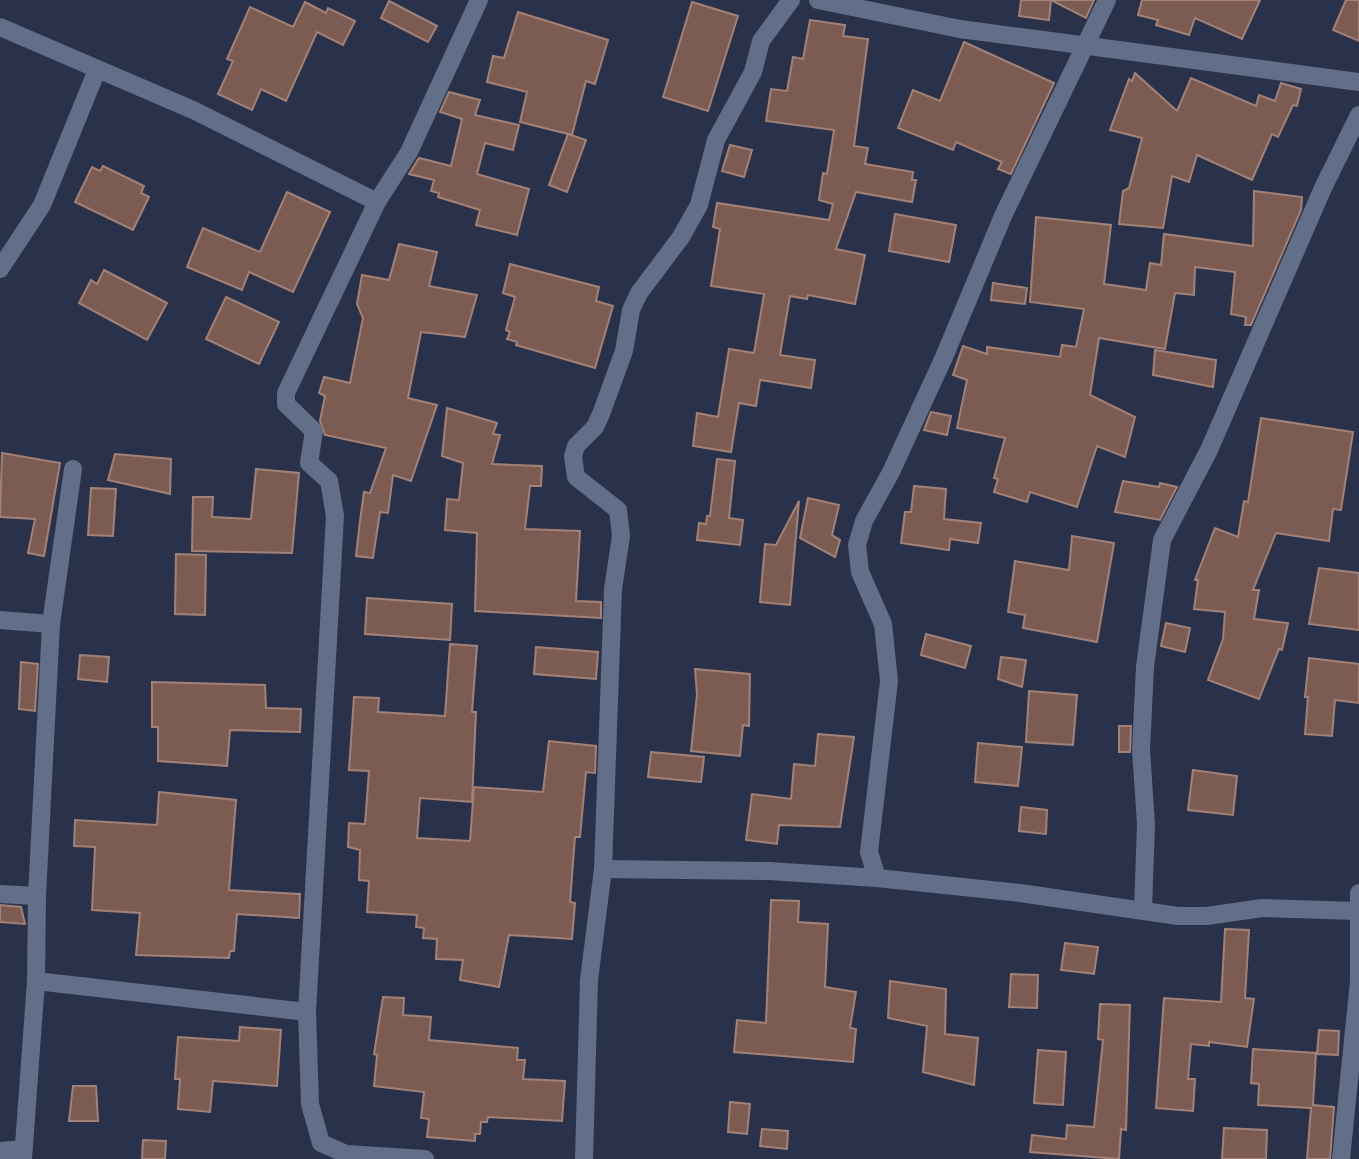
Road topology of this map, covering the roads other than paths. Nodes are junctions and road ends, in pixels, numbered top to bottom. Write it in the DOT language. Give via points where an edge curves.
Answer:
graph roads {
  1 [pos="479,0"];
  2 [pos="791,0"];
  3 [pos="818,0"];
  4 [pos="1107,0"];
  5 [pos="0,27"];
  6 [pos="1086,46"];
  7 [pos="97,69"];
  8 [pos="1359,82"];
  9 [pos="1359,114"];
  10 [pos="377,202"];
  11 [pos="0,268"];
  12 [pos="73,469"];
  13 [pos="0,620"];
  14 [pos="51,624"];
  15 [pos="869,852"];
  16 [pos="603,869"];
  17 [pos="848,876"];
  18 [pos="877,878"];
  19 [pos="0,894"];
  20 [pos="37,896"];
  21 [pos="1358,902"];
  22 [pos="1143,910"];
  23 [pos="36,981"];
  24 [pos="307,1012"];
  25 [pos="0,1151"];
  26 [pos="321,1151"];
  27 [pos="23,1154"];
  28 [pos="425,1159"];
  29 [pos="584,1159"];
  30 [pos="1341,1159"];
  1 -- 10 [label="street" via="409,152"];
  2 -- 16 [label="street" via="761,41 753,72 716,140 699,205 639,293 601,414 573,456 576,477 610,502 621,520 613,589"];
  3 -- 6 [label="street" via="960,29"];
  4 -- 6 [label="street"];
  5 -- 7 [label="street"];
  6 -- 8 [label="street"];
  6 -- 15 [label="street" via="1003,216 857,545 860,572 883,624 889,681"];
  7 -- 10 [label="street" via="227,126"];
  7 -- 11 [label="street" via="42,205"];
  9 -- 22 [label="street" via="1209,450 1163,540 1144,667"];
  10 -- 24 [label="street" via="286,393 286,404 314,432 309,463 329,481 335,516"];
  12 -- 14 [label="street"];
  13 -- 14 [label="street"];
  14 -- 20 [label="street"];
  15 -- 17 [label="street"];
  15 -- 18 [label="street"];
  16 -- 17 [label="street"];
  16 -- 29 [label="street" via="589,980"];
  17 -- 18 [label="street"];
  18 -- 22 [label="street"];
  19 -- 20 [label="street"];
  20 -- 23 [label="street"];
  21 -- 22 [label="street" via="1207,916"];
  21 -- 30 [label="street" via="1359,981"];
  23 -- 24 [label="street"];
  23 -- 27 [label="street"];
  24 -- 26 [label="street" via="310,1104"];
  25 -- 27 [label="street"];
  26 -- 28 [label="street"];
}
